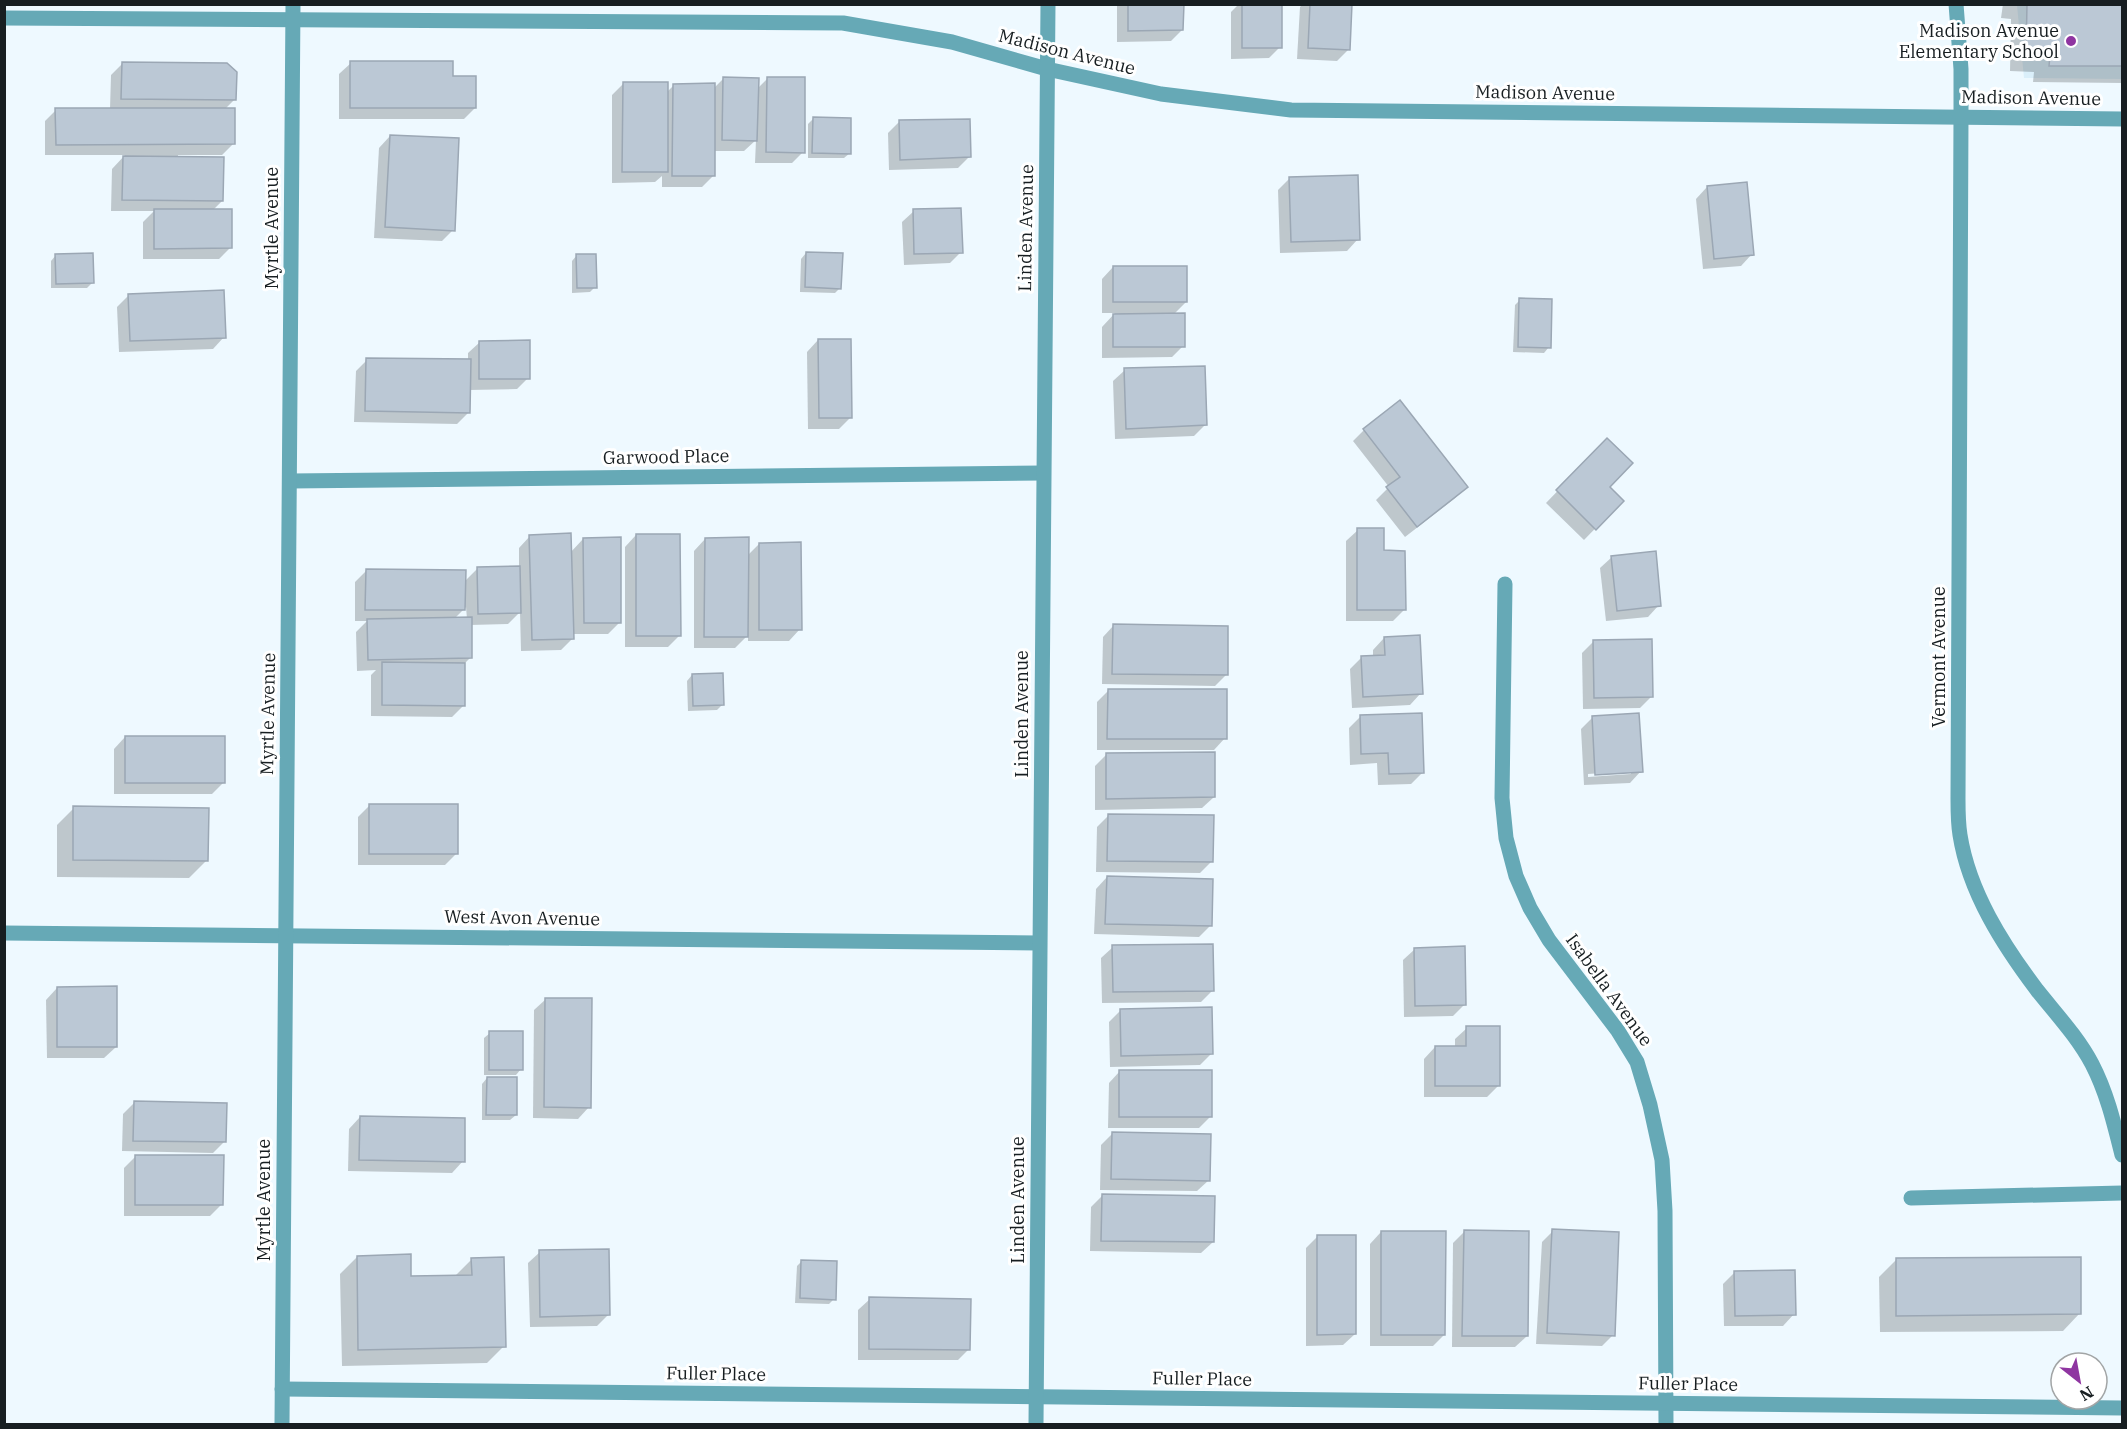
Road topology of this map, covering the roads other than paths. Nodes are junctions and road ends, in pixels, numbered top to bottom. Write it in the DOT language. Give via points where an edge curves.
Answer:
graph roads {
  1 [pos="293,4"];
  2 [pos="1047,4"];
  3 [pos="1956,4"];
  4 [pos="4,18"];
  5 [pos="293,20"];
  6 [pos="1047,69"];
  7 [pos="1961,116"];
  8 [pos="2122,119"];
  9 [pos="1043,473"];
  10 [pos="290,481"];
  11 [pos="1505,584"];
  12 [pos="4,933"];
  13 [pos="285,935"];
  14 [pos="1040,943"];
  15 [pos="2122,1155"];
  16 [pos="2122,1193"];
  17 [pos="1911,1198"];
  18 [pos="282,1389"];
  19 [pos="1036,1397"];
  20 [pos="1666,1403"];
  21 [pos="2122,1408"];
  22 [pos="282,1425"];
  23 [pos="1036,1425"];
  24 [pos="1666,1425"];
  1 -- 5 [label="street, Myrtle Avenue"];
  2 -- 6 [label="street, Linden Avenue"];
  3 -- 7 [label="street, Vermont Avenue"];
  4 -- 5 [label="street, Madison Avenue"];
  5 -- 6 [label="street, Madison Avenue" via="843,23 952,42"];
  5 -- 10 [label="street, Myrtle Avenue"];
  6 -- 7 [label="street, Madison Avenue" via="1161,94 1292,110"];
  6 -- 9 [label="street, Linden Avenue"];
  7 -- 8 [label="street, Madison Avenue"];
  7 -- 15 [label="street, Vermont Avenue" via="1960,836 1987,913 2012,954 2092,1063 2110,1106"];
  9 -- 10 [label="street, Garwood Place"];
  9 -- 14 [label="street, Linden Avenue"];
  10 -- 13 [label="street, Myrtle Avenue"];
  11 -- 20 [label="street, Isabella Avenue" via="1502,798 1506,838 1530,908 1637,1062 1650,1105 1662,1160 1665,1211"];
  12 -- 13 [label="street, West Avon Avenue"];
  13 -- 14 [label="street, West Avon Avenue"];
  13 -- 18 [label="street, Myrtle Avenue"];
  14 -- 19 [label="street, Linden Avenue"];
  16 -- 17 [label="street"];
  18 -- 19 [label="street, Fuller Place"];
  18 -- 22 [label="street, Myrtle Avenue"];
  19 -- 20 [label="street, Fuller Place"];
  19 -- 23 [label="street, Linden Avenue"];
  20 -- 21 [label="street, Fuller Place"];
  20 -- 24 [label="street, Isabella Avenue"];
}
